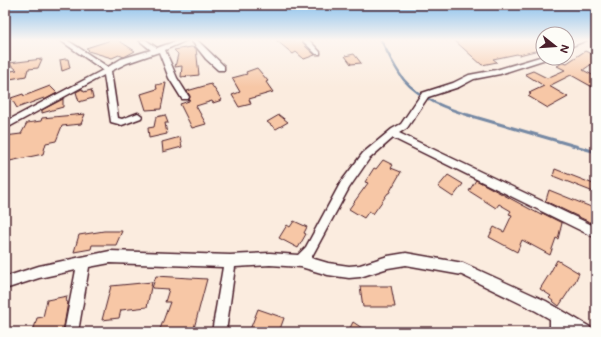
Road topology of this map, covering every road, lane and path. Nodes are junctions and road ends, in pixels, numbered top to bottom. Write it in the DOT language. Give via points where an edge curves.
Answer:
graph roads {
  1 [pos="86,56"];
  2 [pos="140,56"];
  3 [pos="162,56"];
  4 [pos="206,56"];
  5 [pos="535,61"];
  6 [pos="221,68"];
  7 [pos="107,70"];
  8 [pos="185,96"];
  9 [pos="138,116"];
  10 [pos="5,126"];
  11 [pos="392,134"];
  12 [pos="596,234"];
  13 [pos="230,261"];
  14 [pos="301,261"];
  15 [pos="83,264"];
  16 [pos="5,282"];
  17 [pos="557,314"];
  18 [pos="71,332"];
  19 [pos="219,332"];
  20 [pos="557,332"];
  21 [pos="585,332"];
  1 -- 7 [label="street"];
  2 -- 7 [label="street"];
  3 -- 8 [label="street"];
  4 -- 6 [label="street"];
  5 -- 11 [label="street" via="478,75 456,85 430,92 421,99 404,126"];
  7 -- 9 [label="street" via="114,120 122,122"];
  7 -- 10 [label="street"];
  11 -- 12 [label="street"];
  11 -- 14 [label="street" via="370,152 345,185 310,250"];
  13 -- 14 [label="street"];
  13 -- 15 [label="street" via="110,257"];
  13 -- 19 [label="street"];
  14 -- 17 [label="street" via="348,272 406,259 463,269"];
  15 -- 16 [label="street" via="39,272"];
  15 -- 18 [label="street"];
  17 -- 20 [label="street"];
  17 -- 21 [label="street"];
}
